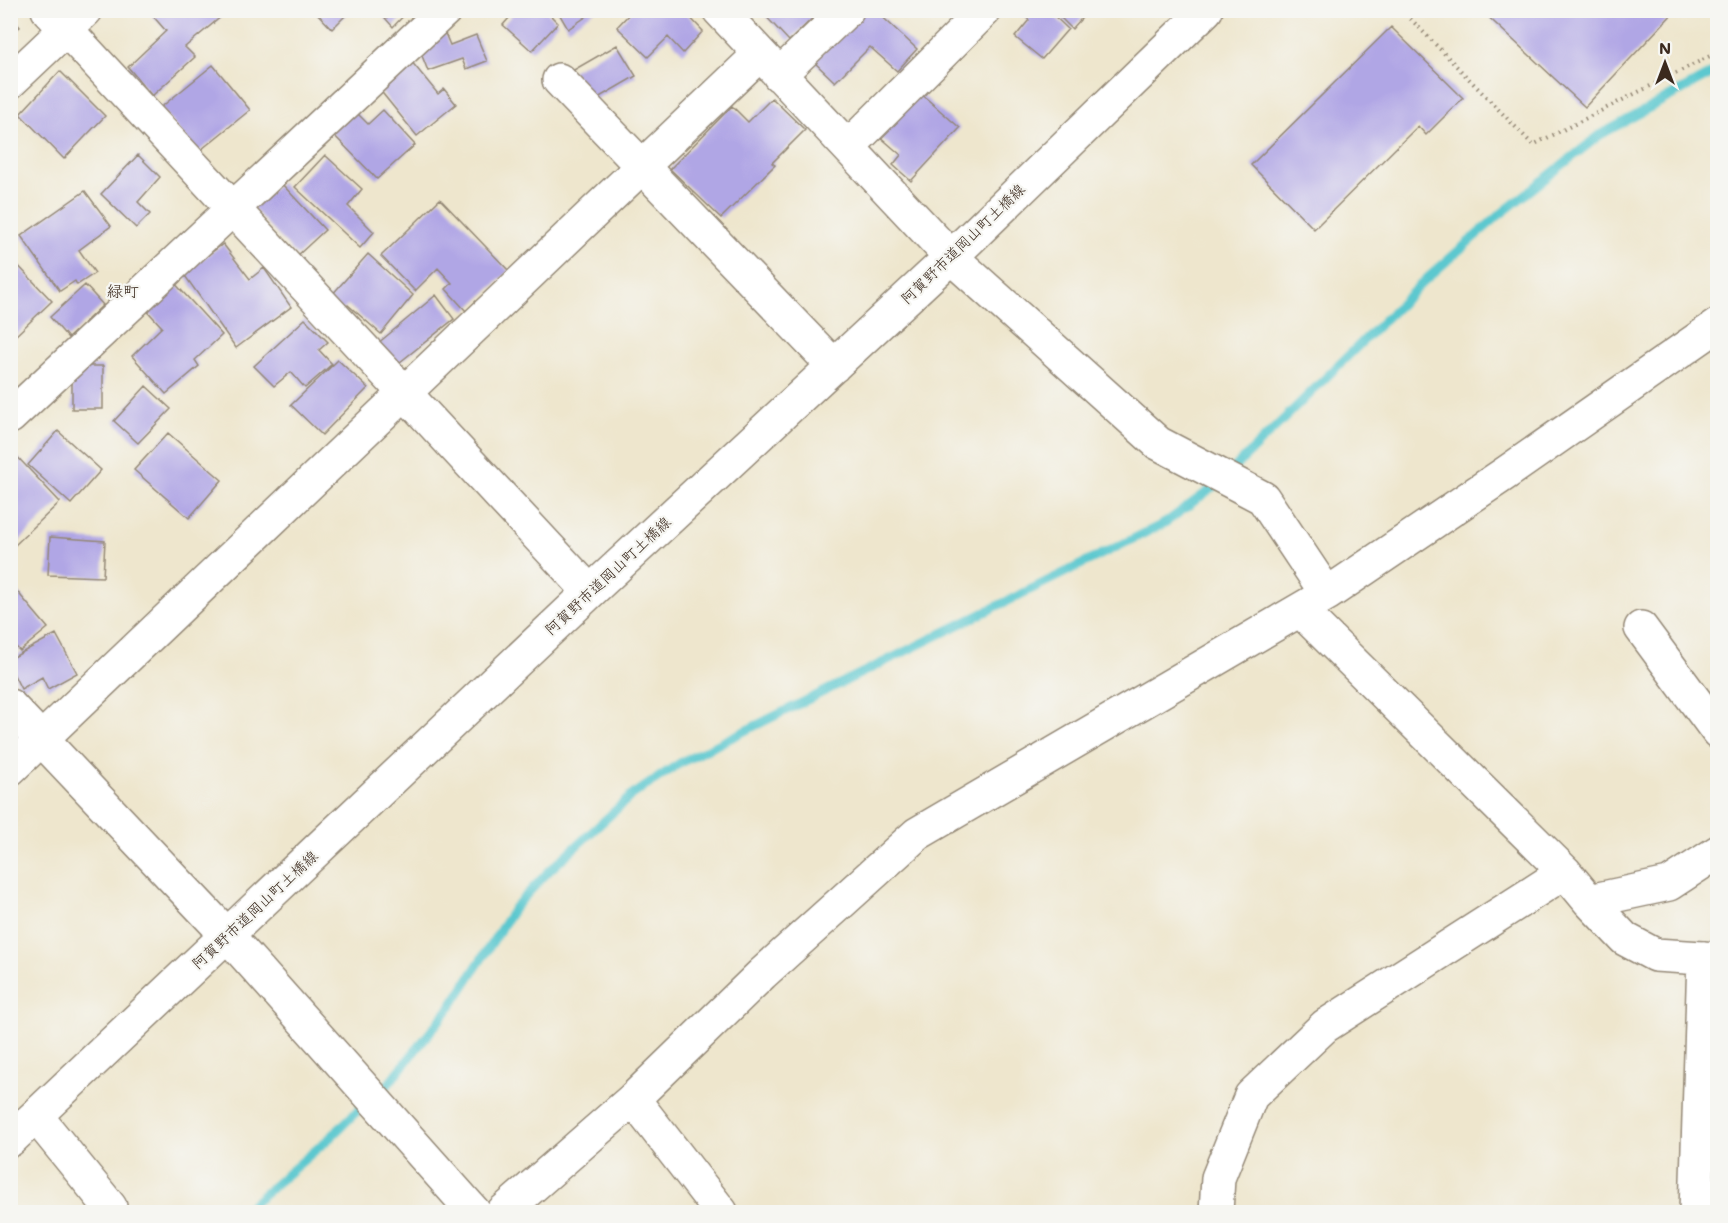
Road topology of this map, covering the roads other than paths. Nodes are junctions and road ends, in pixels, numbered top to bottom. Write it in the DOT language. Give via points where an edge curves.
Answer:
graph roads {
  1 [pos="445,10"];
  2 [pos="719,10"];
  3 [pos="847,10"];
  4 [pos="985,10"];
  5 [pos="1206,10"];
  6 [pos="66,17"];
  7 [pos="770,64"];
  8 [pos="559,80"];
  9 [pos="10,82"];
  10 [pos="848,147"];
  11 [pos="642,167"];
  12 [pos="233,209"];
  13 [pos="951,257"];
  14 [pos="1718,325"];
  15 [pos="834,366"];
  16 [pos="405,393"];
  17 [pos="10,417"];
  18 [pos="590,592"];
  19 [pos="1314,602"];
  20 [pos="1641,628"];
  21 [pos="10,706"];
  22 [pos="1718,732"];
  23 [pos="42,739"];
  24 [pos="10,769"];
  25 [pos="1718,852"];
  26 [pos="1564,872"];
  27 [pos="1589,901"];
  28 [pos="228,936"];
  29 [pos="1711,958"];
  30 [pos="633,1099"];
  31 [pos="36,1116"];
  32 [pos="10,1140"];
  33 [pos="105,1212"];
  34 [pos="474,1212"];
  35 [pos="503,1212"];
  36 [pos="721,1212"];
  37 [pos="1216,1212"];
  38 [pos="1696,1212"];
  1 -- 12 [label="street"];
  2 -- 7 [label="street"];
  3 -- 7 [label="street"];
  4 -- 10 [label="street"];
  5 -- 13 [label="street, 阿賀野市道岡山町土橋線"];
  6 -- 9 [label="street"];
  6 -- 12 [label="street"];
  7 -- 10 [label="street"];
  7 -- 11 [label="street"];
  8 -- 11 [label="street"];
  10 -- 13 [label="street"];
  11 -- 15 [label="street"];
  11 -- 16 [label="street"];
  12 -- 16 [label="street"];
  12 -- 17 [label="street"];
  13 -- 15 [label="street, 阿賀野市道岡山町土橋線"];
  13 -- 19 [label="street" via="1158,443 1263,498"];
  14 -- 19 [label="street"];
  15 -- 18 [label="street, 阿賀野市道岡山町土橋線"];
  16 -- 18 [label="street"];
  16 -- 23 [label="street"];
  18 -- 28 [label="street, 阿賀野市道岡山町土橋線"];
  19 -- 26 [label="street"];
  19 -- 30 [label="street" via="917,834 762,974"];
  20 -- 22 [label="street"];
  21 -- 23 [label="street"];
  23 -- 24 [label="street"];
  23 -- 28 [label="street"];
  25 -- 27 [label="street" via="1669,884"];
  26 -- 27 [label="street"];
  26 -- 37 [label="street" via="1324,1026 1251,1096 1218,1178"];
  27 -- 29 [label="street" via="1625,939 1655,955"];
  28 -- 31 [label="street, 阿賀野市道岡山町土橋線"];
  28 -- 34 [label="street"];
  29 -- 38 [label="street"];
  30 -- 35 [label="street"];
  30 -- 36 [label="street"];
  31 -- 32 [label="street, 阿賀野市道岡山町土橋線"];
  31 -- 33 [label="street" via="110,1207"];
}
